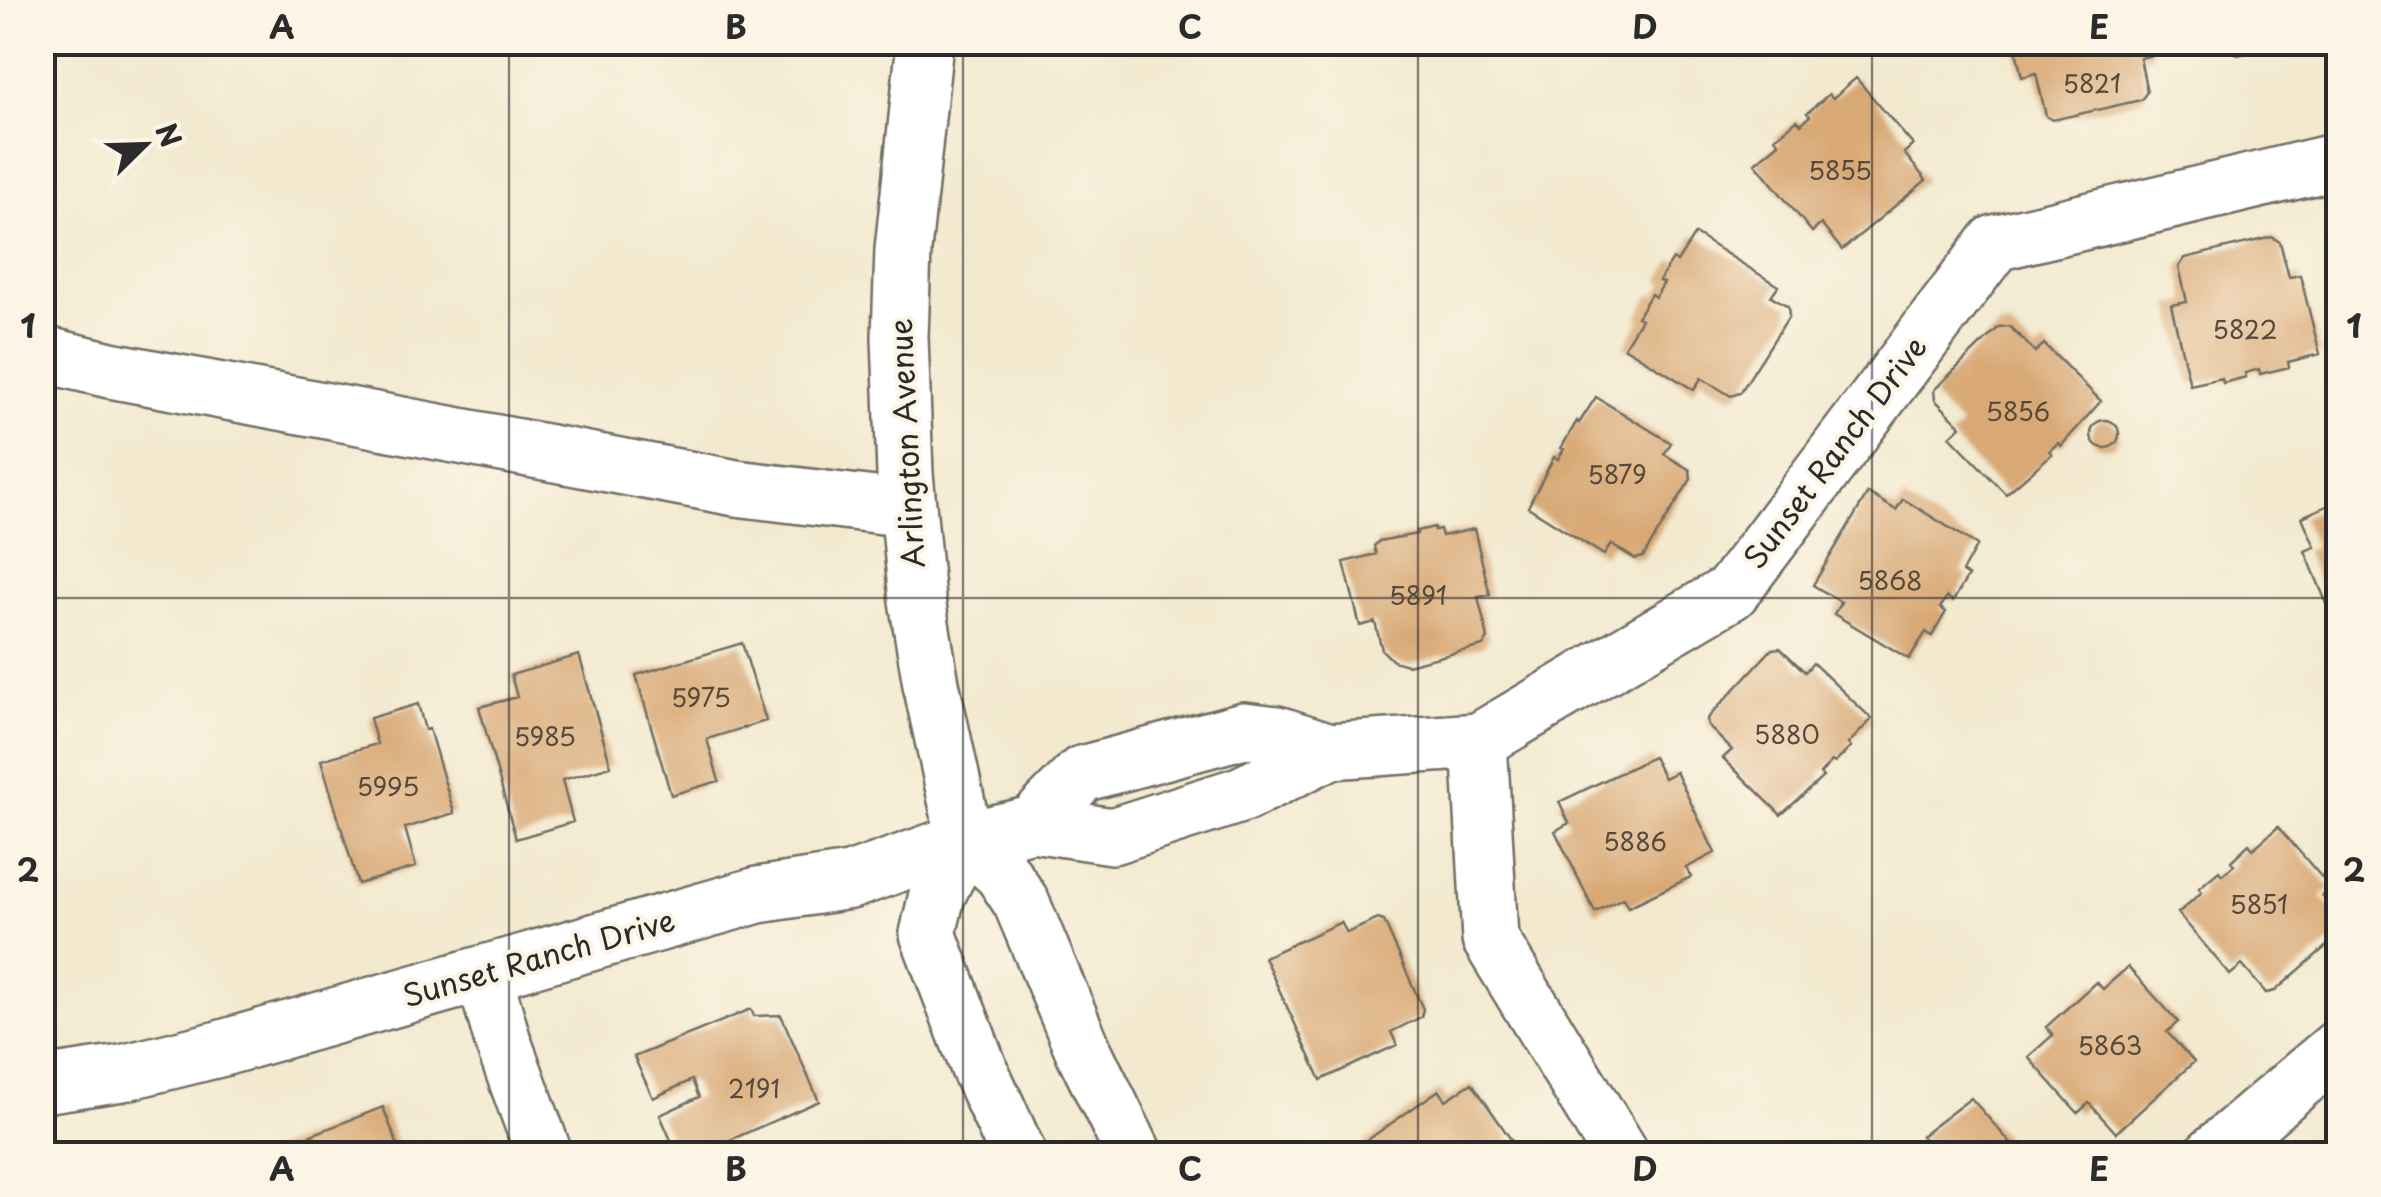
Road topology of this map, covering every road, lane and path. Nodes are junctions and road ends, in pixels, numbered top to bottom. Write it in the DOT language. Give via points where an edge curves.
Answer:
graph roads {
  1 [pos="926,42"];
  2 [pos="2338,161"];
  3 [pos="42,354"];
  4 [pos="908,509"];
  5 [pos="1479,741"];
  6 [pos="965,840"];
  7 [pos="484,975"];
  8 [pos="2338,1048"];
  9 [pos="42,1086"];
  10 [pos="544,1154"];
  11 [pos="1018,1154"];
  12 [pos="1134,1154"];
  13 [pos="1622,1154"];
  14 [pos="2213,1154"];
  1 -- 4 [label="street, Arlington Avenue" via="902,284"];
  2 -- 5 [label="street, Sunset Ranch Drive" via="1995,243 1732,592"];
  3 -- 4 [label="street" via="736,488"];
  4 -- 6 [label="street, Arlington Avenue" via="930,684"];
  5 -- 6 [label="street, Sunset Ranch Drive" via="1330,751 1244,730 1082,774 1033,824"];
  5 -- 13 [label="street" via="1490,939"];
  6 -- 7 [label="street, Sunset Ranch Drive" via="850,880 758,896"];
  6 -- 11 [label="street" via="928,934"];
  6 -- 12 [label="street" via="1002,873 1020,902"];
  7 -- 9 [label="street, Sunset Ranch Drive" via="219,1049"];
  7 -- 10 [label="street"];
  8 -- 14 [label="street"];
}
